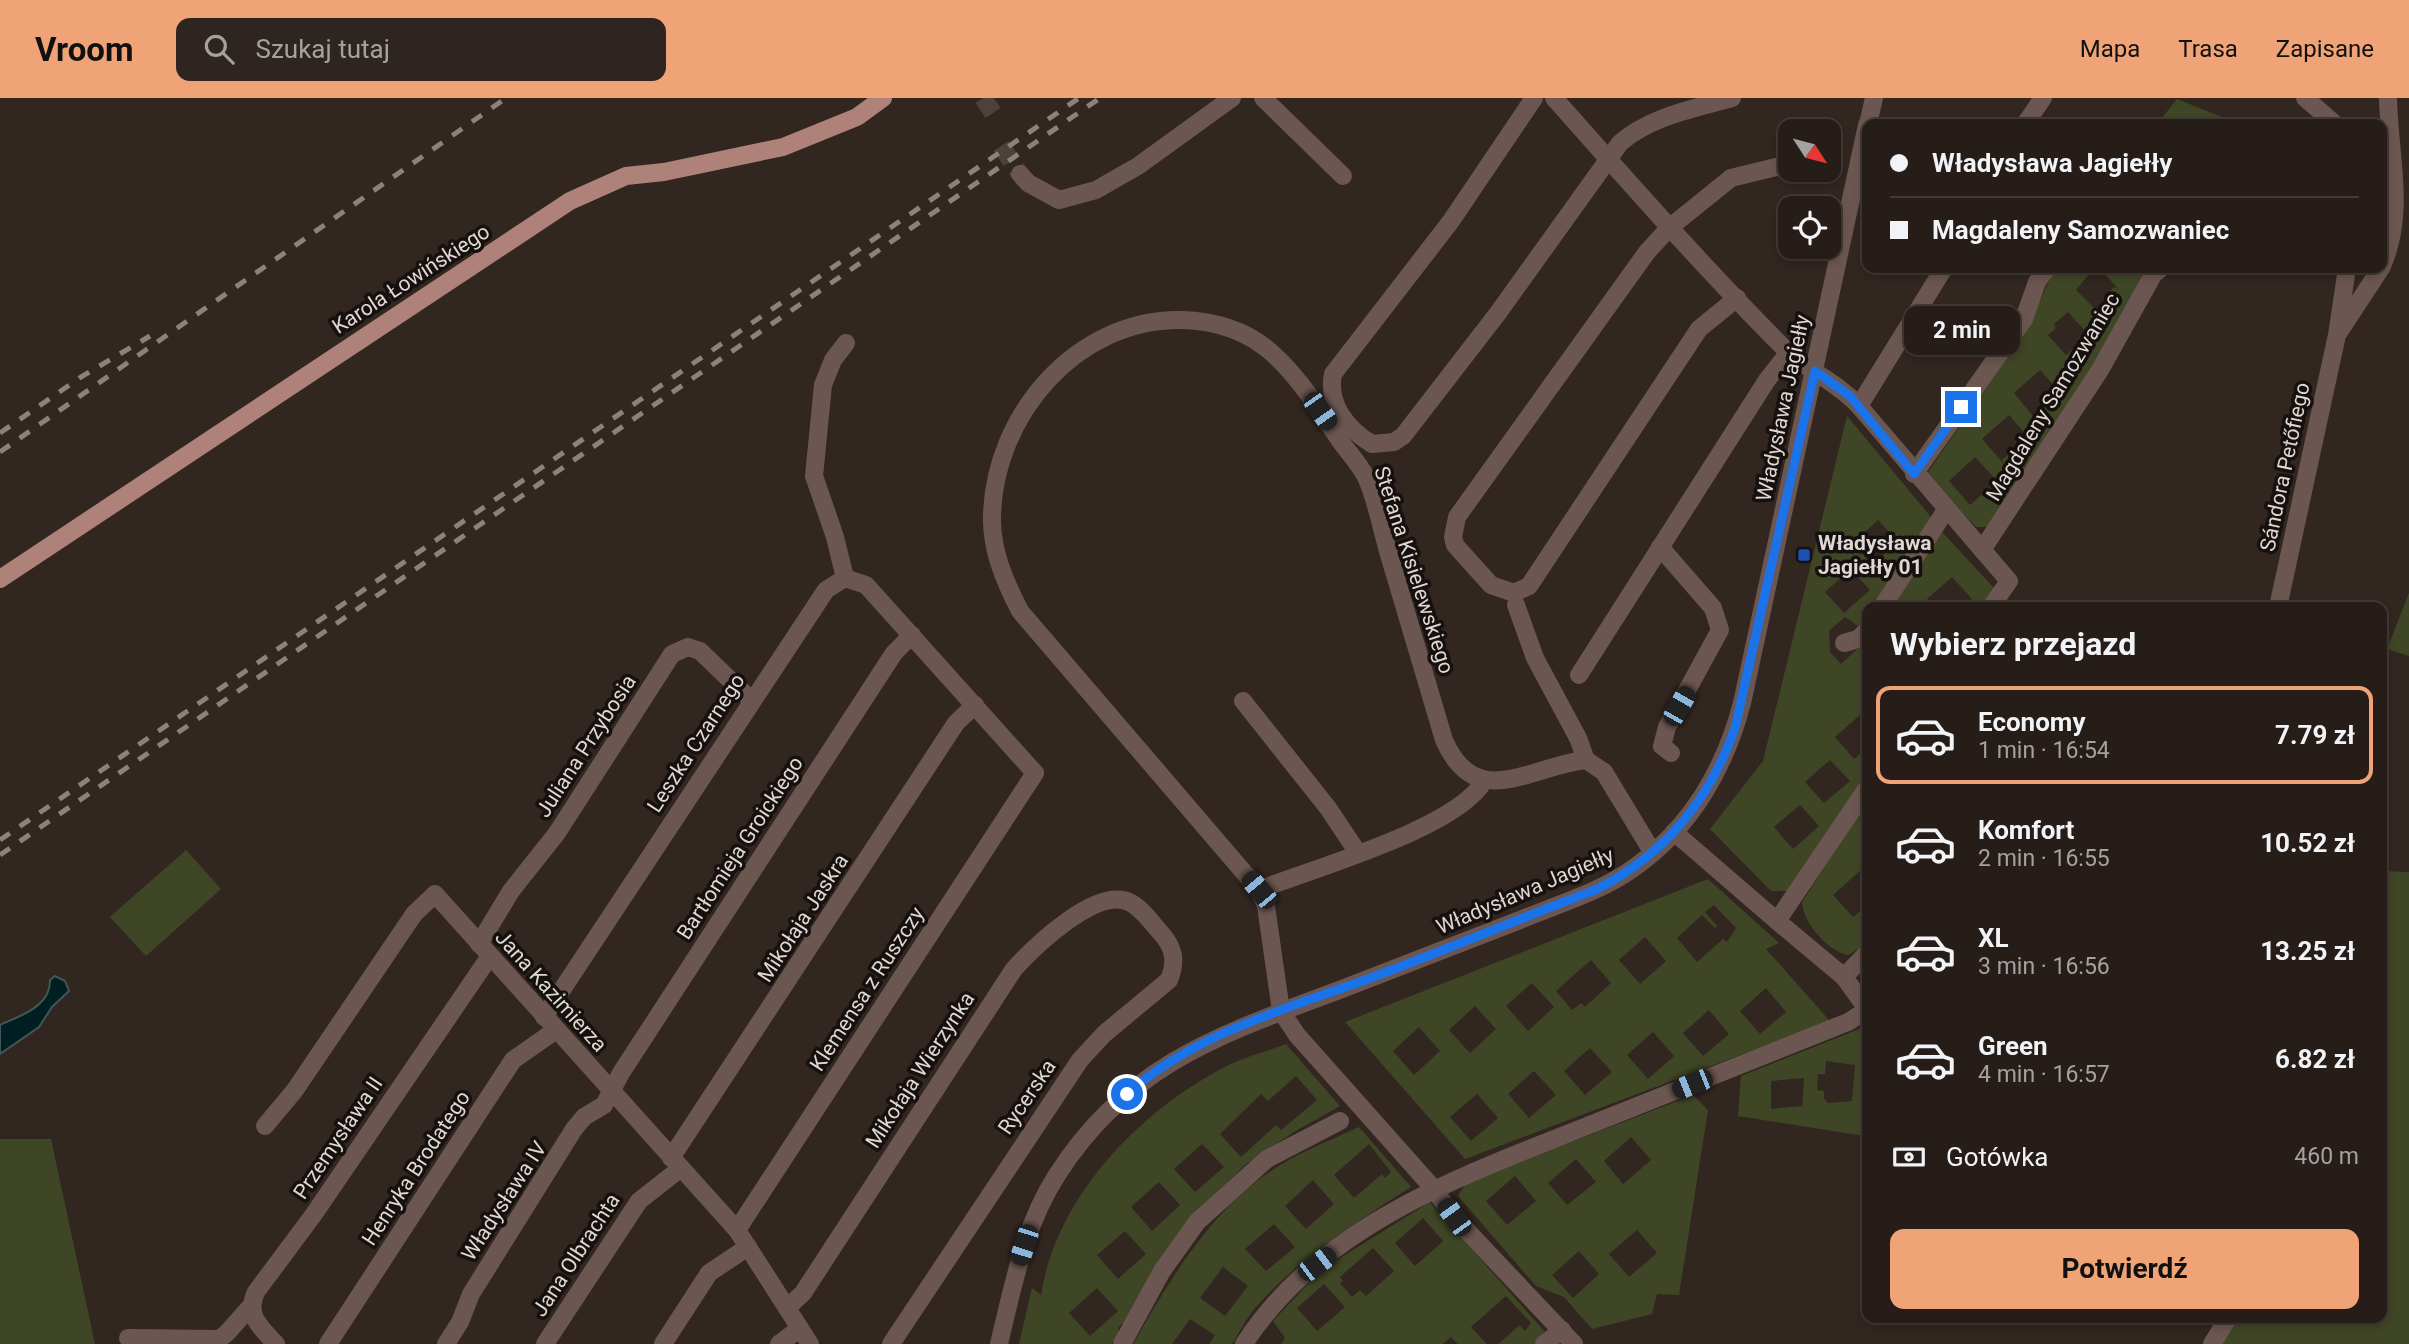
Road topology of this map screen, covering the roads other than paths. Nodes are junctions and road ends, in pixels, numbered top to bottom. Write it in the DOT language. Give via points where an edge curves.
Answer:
graph roads {
  1 [pos="883,98"];
  2 [pos="1232,98"];
  3 [pos="1263,98"];
  4 [pos="1534,98"];
  5 [pos="1554,98"];
  6 [pos="1732,98"];
  7 [pos="1874,98"];
  8 [pos="2043,98"];
  9 [pos="2305,98"];
  10 [pos="2388,98"];
  11 [pos="1869,119"];
  12 [pos="2028,119"];
  13 [pos="2329,119"];
  14 [pos="1862,147"];
  15 [pos="1610,160"];
  16 [pos="1776,167"];
  17 [pos="1020,174"];
  18 [pos="1343,176"];
  19 [pos="1669,228"];
  20 [pos="2387,250"];
  21 [pos="1941,273"];
  22 [pos="2043,273"];
  23 [pos="2155,273"];
  24 [pos="2346,273"];
  25 [pos="2377,273"];
  26 [pos="1737,298"];
  27 [pos="2337,335"];
  28 [pos="846,343"];
  29 [pos="1789,352"];
  30 [pos="1815,371"];
  31 [pos="1859,406"];
  32 [pos="1914,474"];
  33 [pos="1946,510"];
  34 [pos="1660,547"];
  35 [pos="1982,551"];
  36 [pos="845,578"];
  37 [pos="0,579"];
  38 [pos="1885,602"];
  39 [pos="1995,602"];
  40 [pos="2279,602"];
  41 [pos="1517,605"];
  42 [pos="912,635"];
  43 [pos="1862,635"];
  44 [pos="1844,643"];
  45 [pos="1579,674"];
  46 [pos="751,700"];
  47 [pos="1243,701"];
  48 [pos="975,705"];
  49 [pos="1671,753"];
  50 [pos="1586,760"];
  51 [pos="1484,781"];
  52 [pos="1862,795"];
  53 [pos="1674,832"];
  54 [pos="1358,853"];
  55 [pos="1653,853"];
  56 [pos="1259,890"];
  57 [pos="1127,901"];
  58 [pos="1777,921"];
  59 [pos="485,950"];
  60 [pos="1862,958"];
  61 [pos="1844,977"];
  62 [pos="1862,1003"];
  63 [pos="1281,1012"];
  64 [pos="1862,1013"];
  65 [pos="550,1023"];
  66 [pos="611,1092"];
  67 [pos="1340,1121"];
  68 [pos="265,1126"];
  69 [pos="676,1163"];
  70 [pos="1433,1188"];
  71 [pos="737,1230"];
  72 [pos="748,1247"];
  73 [pos="251,1306"];
  74 [pos="787,1308"];
  75 [pos="2225,1323"];
  76 [pos="799,1329"];
  77 [pos="1568,1337"];
  78 [pos="128,1338"];
  79 [pos="276,1344"];
  80 [pos="328,1344"];
  81 [pos="446,1344"];
  82 [pos="545,1344"];
  83 [pos="663,1344"];
  84 [pos="779,1344"];
  85 [pos="810,1344"];
  86 [pos="891,1344"];
  87 [pos="999,1344"];
  88 [pos="1122,1344"];
  89 [pos="1244,1344"];
  90 [pos="1544,1344"];
  91 [pos="2212,1344"];
  1 -- 37 [label="main road, Karola Łowińskiego" via="857,117 783,148 626,176 570,201"];
  2 -- 17 [label="street" via="1138,166 1096,190 1059,200"];
  3 -- 18 [label="street"];
  4 -- 15 [label="street" via="1451,221 1333,374 1330,387 1335,408 1365,440 1383,444 1403,436"];
  5 -- 15 [label="street"];
  6 -- 15 [label="street" via="1634,131"];
  7 -- 11 [label="street, Władysława Jagiełły"];
  8 -- 12 [label="street"];
  9 -- 13 [label="street"];
  10 -- 20 [label="street, Sándora Petőfiego" via="2396,202"];
  14 -- 30 [label="street, Władysława Jagiełły"];
  15 -- 19 [label="street"];
  16 -- 19 [label="street" via="1731,178"];
  19 -- 26 [label="street"];
  19 -- 26 [label="street" via="1647,252 1457,517 1455,545 1491,585 1514,593 1529,586 1699,329"];
  21 -- 31 [label="street"];
  22 -- 32 [label="street" via="2024,319"];
  23 -- 35 [label="street, Magdaleny Samozwaniec" via="2079,404"];
  24 -- 27 [label="street, Sándora Petőfiego"];
  25 -- 27 [label="street, Sándora Petőfiego"];
  26 -- 29 [label="street"];
  27 -- 40 [label="street, Sándora Petőfiego"];
  28 -- 36 [label="street" via="823,385 814,476"];
  29 -- 30 [label="street"];
  29 -- 34 [label="street"];
  30 -- 31 [label="street"];
  30 -- 53 [label="street, Władysława Jagiełły" via="1735,728 1715,777"];
  31 -- 32 [label="street"];
  32 -- 33 [label="street"];
  33 -- 35 [label="street"];
  33 -- 38 [label="street"];
  34 -- 45 [label="street"];
  34 -- 49 [label="street" via="1713,608 1720,630 1667,727 1662,746"];
  35 -- 39 [label="street" via="2010,581"];
  36 -- 42 [label="street" via="866,585"];
  36 -- 46 [label="street, Leszka Czarnego" via="826,590"];
  41 -- 50 [label="street" via="1535,658"];
  42 -- 48 [label="street"];
  42 -- 66 [label="street, Bartłomieja Groickiego" via="894,653"];
  43 -- 44 [label="street"];
  46 -- 59 [label="street, Juliana Przybosia" via="695,648 672,654 557,833 511,891"];
  46 -- 65 [label="street, Leszka Czarnego"];
  47 -- 54 [label="street"];
  48 -- 69 [label="street, Mikołaja Jaskra" via="956,723"];
  48 -- 71 [label="street, Klemensa z Ruszczy" via="1035,772"];
  50 -- 51 [label="street"];
  50 -- 55 [label="street" via="1604,772"];
  51 -- 54 [label="street" via="1462,806"];
  51 -- 56 [label="street, Stefana Kisielewskiego" via="1456,764 1444,740 1366,476 1290,371 1248,336 1199,320 1130,326 1096,341 1050,376 1009,442 999,468 992,517 1000,566 1030,626"];
  52 -- 58 [label="street"];
  53 -- 55 [label="street, Władysława Jagiełły"];
  53 -- 58 [label="street"];
  54 -- 56 [label="street"];
  55 -- 63 [label="street, Władysława Jagiełły" via="1595,890"];
  56 -- 63 [label="street, Stefana Kisielewskiego" via="1266,906"];
  57 -- 74 [label="street, Mikołaja Wierzynka" via="1107,900 1078,915 1014,969 803,1293"];
  57 -- 86 [label="street, Rycerska" via="1140,909 1171,946 1174,968 1169,980 1080,1060"];
  58 -- 61 [label="street"];
  59 -- 65 [label="street, Jana Kazimierza"];
  59 -- 68 [label="street, Jana Kazimierza" via="435,894 414,914 295,1090"];
  59 -- 73 [label="street, Przemysława II" via="314,1214 256,1292"];
  60 -- 61 [label="street"];
  61 -- 62 [label="street"];
  63 -- 70 [label="street"];
  63 -- 87 [label="street, Władysława Jagiełły" via="1245,1023 1177,1058 1138,1085 1096,1125 1042,1200 1019,1261"];
  64 -- 70 [label="street"];
  65 -- 66 [label="street, Jana Kazimierza"];
  65 -- 80 [label="street, Henryka Brodatego" via="513,1060"];
  66 -- 69 [label="street, Jana Kazimierza"];
  66 -- 81 [label="street, Władysława IV" via="604,1105 583,1117 574,1129 471,1294"];
  67 -- 88 [label="street" via="1267,1159 1197,1222 1162,1271"];
  69 -- 71 [label="street, Jana Kazimierza"];
  69 -- 82 [label="street, Jana Olbrachta" via="639,1201"];
  70 -- 77 [label="street" via="1454,1217"];
  70 -- 89 [label="street" via="1301,1276 1261,1318"];
  71 -- 72 [label="street, Jana Kazimierza"];
  72 -- 74 [label="street, Jana Kazimierza"];
  72 -- 83 [label="street" via="709,1273"];
  73 -- 78 [label="street, Przemysława II" via="219,1339"];
  73 -- 79 [label="street" via="256,1322"];
  74 -- 76 [label="street, Jana Kazimierza"];
  75 -- 91 [label="street"];
  76 -- 84 [label="street"];
  76 -- 85 [label="street, Jana Kazimierza"];
  77 -- 90 [label="street"];
}
